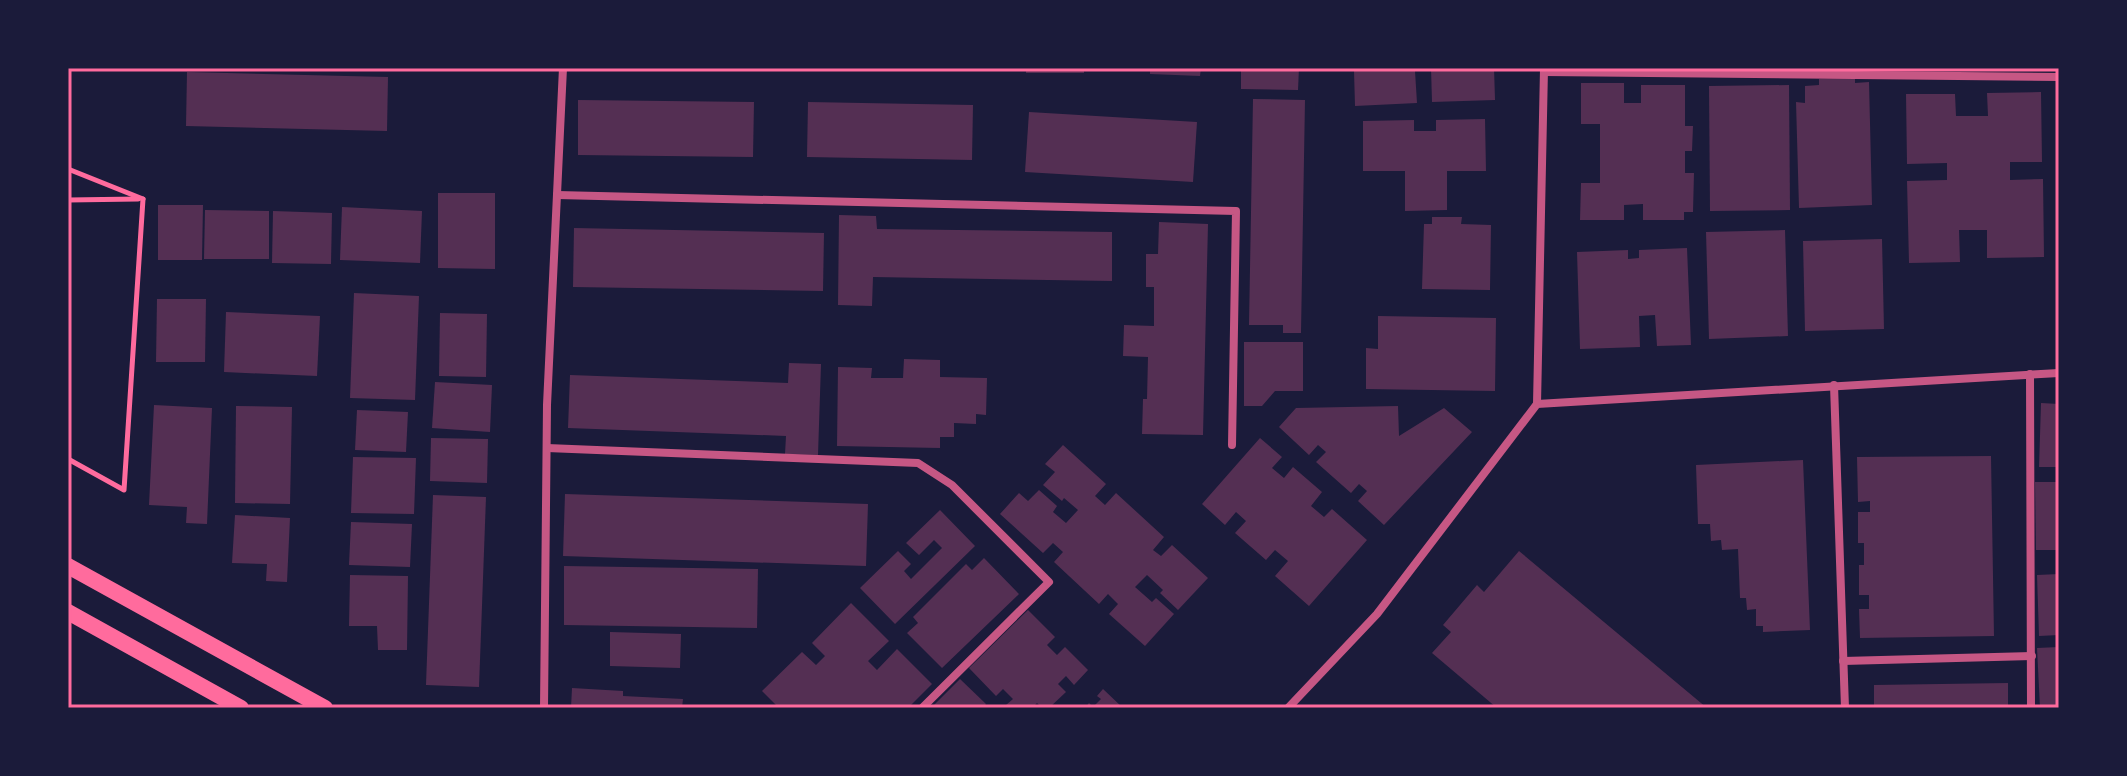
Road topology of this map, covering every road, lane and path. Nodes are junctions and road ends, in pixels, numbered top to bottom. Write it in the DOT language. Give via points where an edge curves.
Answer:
graph roads {
  1 [pos="563,68"];
  2 [pos="1544,70"];
  3 [pos="2059,77"];
  4 [pos="68,169"];
  5 [pos="557,195"];
  6 [pos="143,199"];
  7 [pos="68,200"];
  8 [pos="2059,373"];
  9 [pos="2030,374"];
  10 [pos="1834,385"];
  11 [pos="1537,404"];
  12 [pos="1232,445"];
  13 [pos="547,448"];
  14 [pos="68,459"];
  15 [pos="68,566"];
  16 [pos="68,612"];
  17 [pos="2032,656"];
  18 [pos="1843,661"];
  19 [pos="241,708"];
  20 [pos="325,708"];
  21 [pos="544,708"];
  22 [pos="922,708"];
  23 [pos="1288,708"];
  24 [pos="1845,708"];
  25 [pos="2031,708"];
  1 -- 5 [label="street"];
  2 -- 3 [label="street"];
  2 -- 11 [label="street"];
  4 -- 6 [label="path"];
  5 -- 12 [label="street" via="1236,211"];
  5 -- 13 [label="street"];
  6 -- 7 [label="path"];
  6 -- 14 [label="path" via="124,490"];
  8 -- 9 [label="street"];
  9 -- 10 [label="street"];
  9 -- 17 [label="street"];
  10 -- 11 [label="street"];
  10 -- 18 [label="street"];
  11 -- 23 [label="street" via="1377,614"];
  13 -- 21 [label="street"];
  13 -- 22 [label="street" via="918,463 952,485 1049,582"];
  15 -- 20 [label="main road"];
  16 -- 19 [label="main road"];
  17 -- 18 [label="street"];
  17 -- 25 [label="street"];
  18 -- 24 [label="street"];
}
